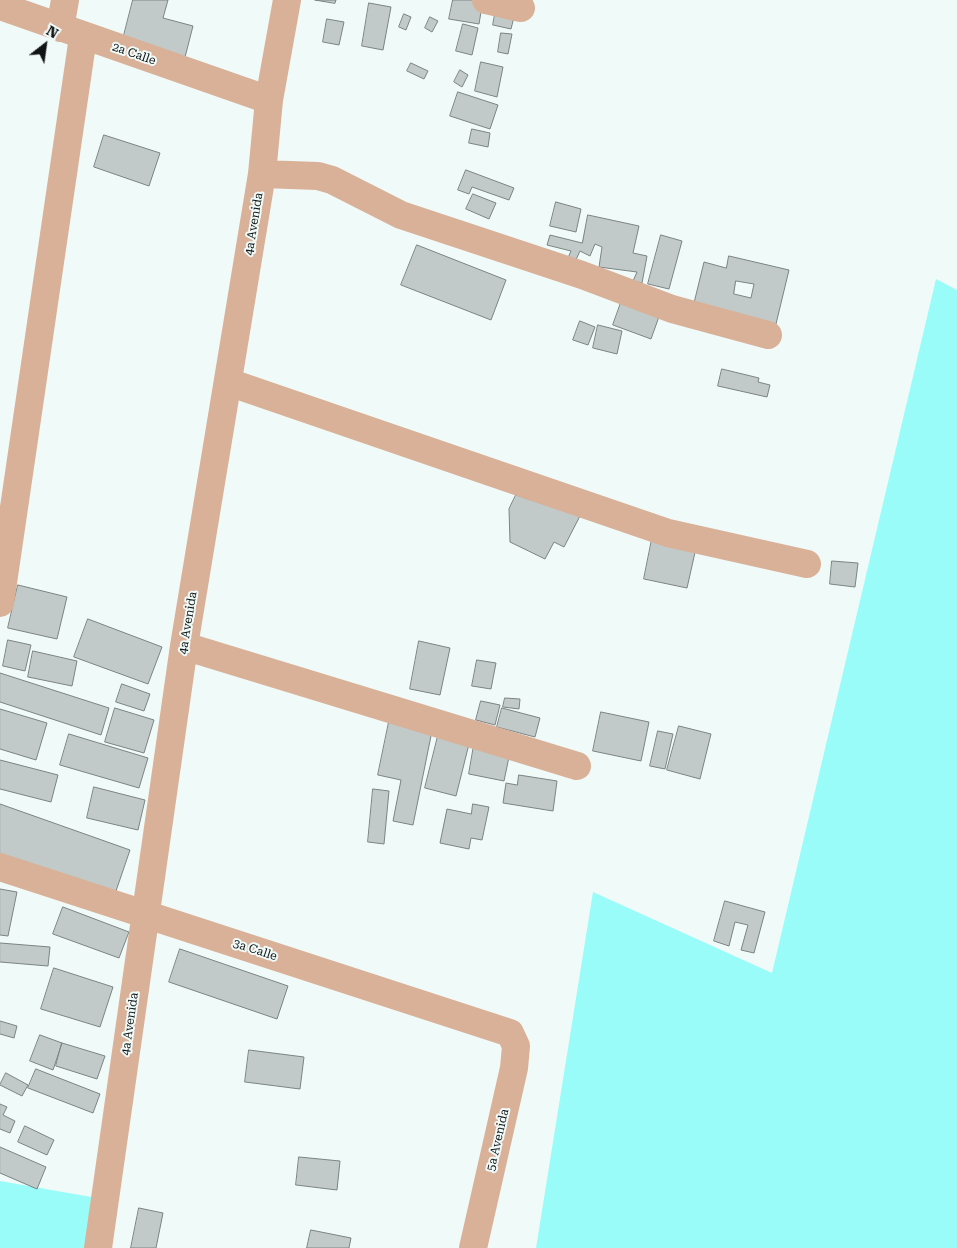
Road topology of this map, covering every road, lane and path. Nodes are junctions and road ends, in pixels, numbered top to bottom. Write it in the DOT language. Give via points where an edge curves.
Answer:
graph roads {
  1 [pos="66,0"];
  2 [pos="287,0"];
  3 [pos="486,0"];
  4 [pos="0,6"];
  5 [pos="521,8"];
  6 [pos="71,32"];
  7 [pos="269,100"];
  8 [pos="262,174"];
  9 [pos="768,335"];
  10 [pos="228,382"];
  11 [pos="807,564"];
  12 [pos="0,603"];
  13 [pos="184,646"];
  14 [pos="577,766"];
  15 [pos="0,866"];
  16 [pos="145,915"];
  17 [pos="510,1033"];
  18 [pos="98,1248"];
  19 [pos="473,1248"];
  1 -- 6 [label="street"];
  2 -- 7 [label="street, 4a Avenida"];
  3 -- 5 [label="street"];
  4 -- 6 [label="street, 2a Calle"];
  6 -- 7 [label="street, 2a Calle"];
  6 -- 12 [label="street"];
  7 -- 8 [label="street, 4a Avenida"];
  8 -- 9 [label="street" via="318,176 332,180 401,215 582,275 672,309"];
  8 -- 10 [label="street, 4a Avenida"];
  10 -- 11 [label="street" via="668,533"];
  10 -- 13 [label="street, 4a Avenida"];
  13 -- 14 [label="street"];
  13 -- 16 [label="street, 4a Avenida"];
  15 -- 16 [label="street, 3a Calle"];
  16 -- 17 [label="street, 3a Calle"];
  16 -- 18 [label="street, 4a Avenida"];
  17 -- 19 [label="street, 5a Avenida" via="516,1046 514,1068"];
}
